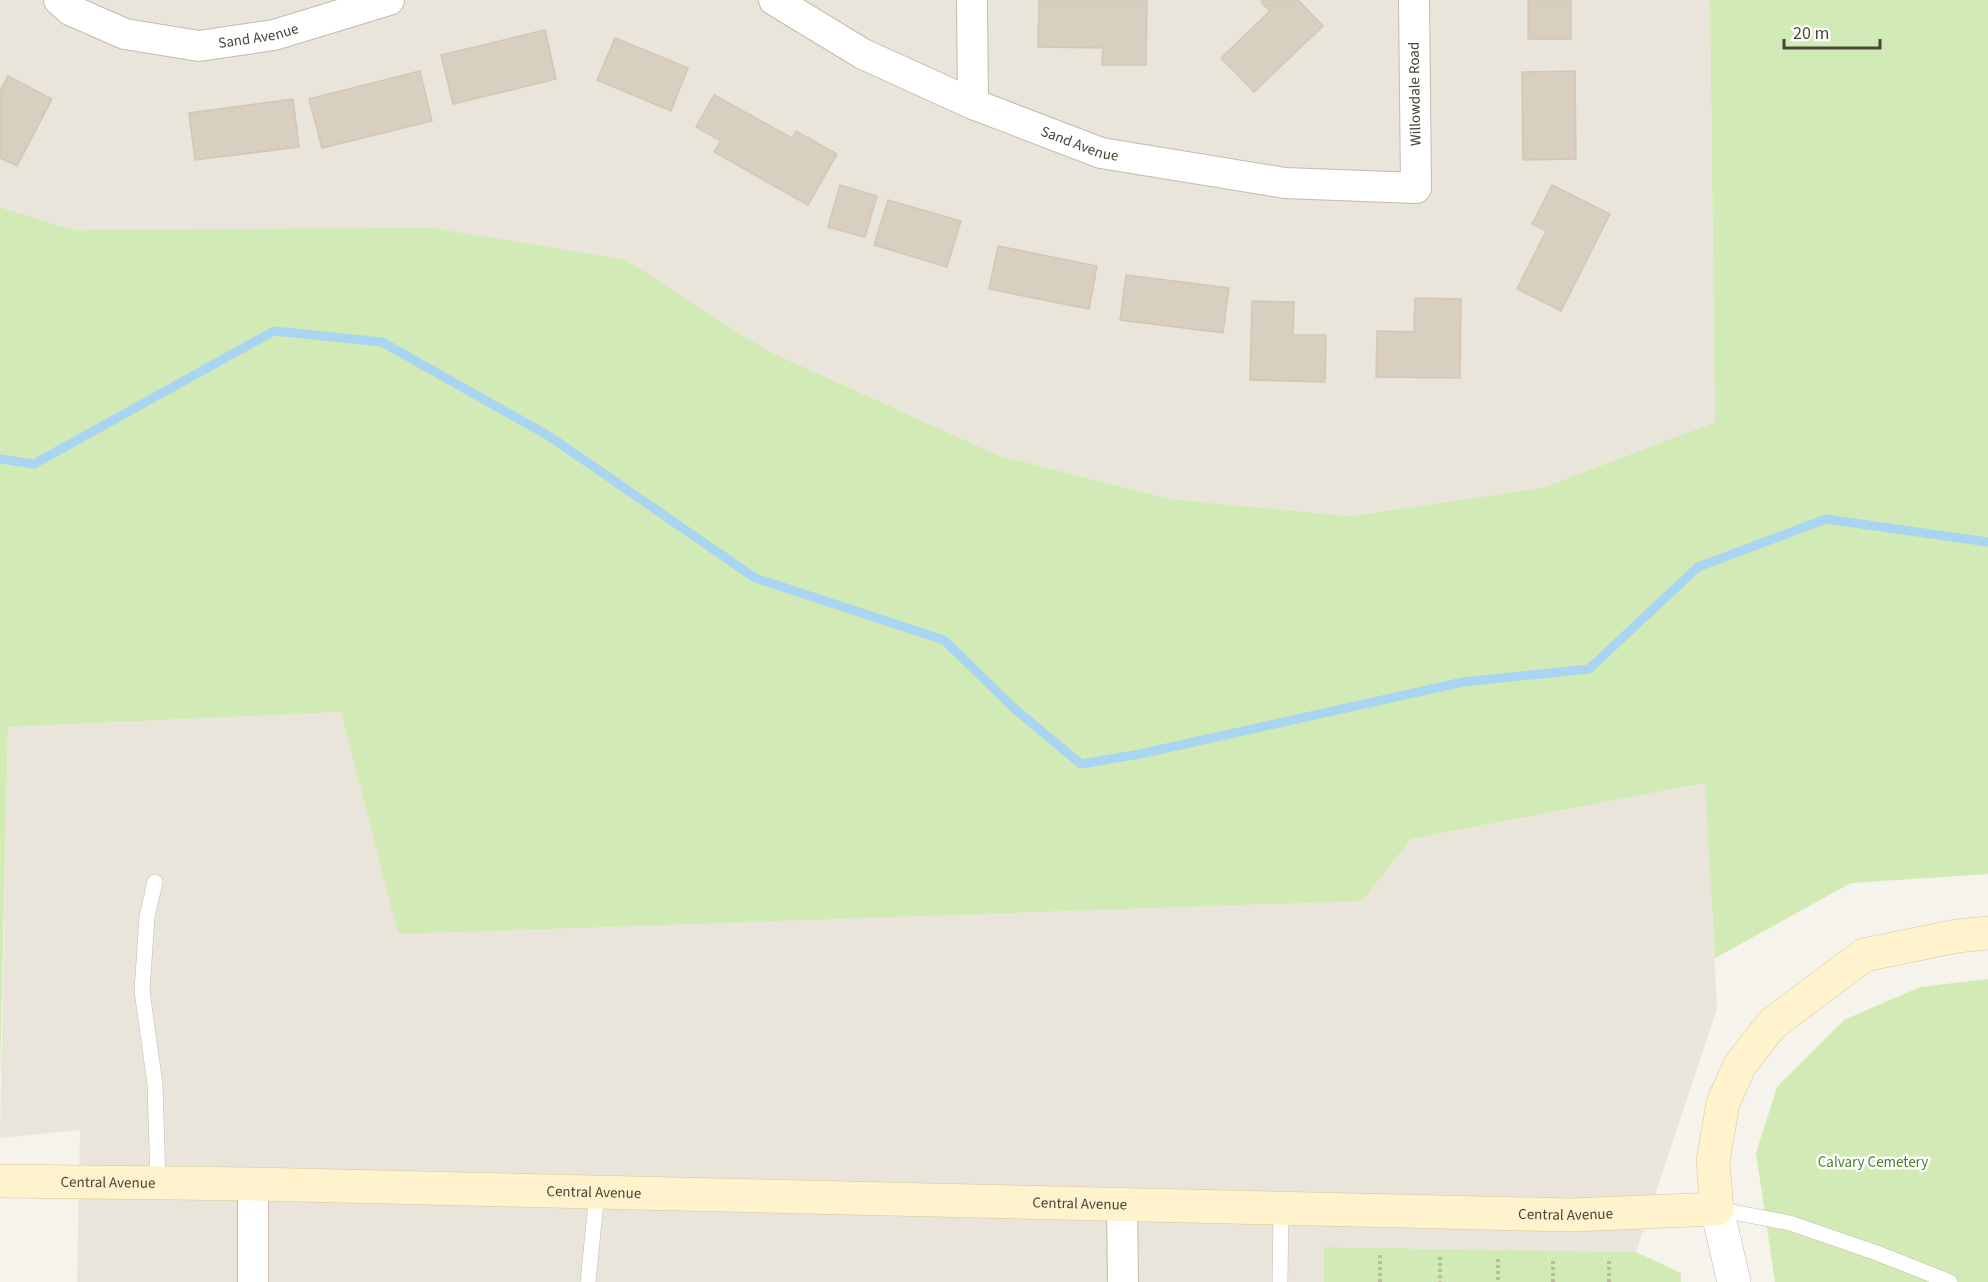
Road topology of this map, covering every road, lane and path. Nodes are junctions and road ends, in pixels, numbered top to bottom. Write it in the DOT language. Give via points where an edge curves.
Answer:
graph roads {
  1 [pos="59,0"];
  2 [pos="389,0"];
  3 [pos="774,0"];
  4 [pos="972,0"];
  5 [pos="1414,0"];
  6 [pos="973,104"];
  7 [pos="1416,188"];
  8 [pos="155,882"];
  9 [pos="1988,933"];
  10 [pos="0,1181"];
  11 [pos="159,1183"];
  12 [pos="253,1184"];
  13 [pos="597,1192"];
  14 [pos="1122,1204"];
  15 [pos="1281,1208"];
  16 [pos="1717,1209"];
  17 [pos="1380,1256"];
  18 [pos="1440,1257"];
  19 [pos="1498,1259"];
  20 [pos="1553,1261"];
  21 [pos="1609,1261"];
  22 [pos="253,1282"];
  23 [pos="588,1282"];
  24 [pos="1123,1282"];
  25 [pos="1280,1282"];
  26 [pos="1380,1282"];
  27 [pos="1440,1282"];
  28 [pos="1498,1282"];
  29 [pos="1553,1282"];
  30 [pos="1609,1282"];
  31 [pos="1734,1282"];
  32 [pos="1950,1282"];
  1 -- 2 [label="street, Sand Avenue" via="70,10 125,34 199,46 274,35"];
  3 -- 6 [label="street, Sand Avenue" via="863,54"];
  4 -- 6 [label="street"];
  5 -- 7 [label="street, Willowdale Road"];
  6 -- 7 [label="street, Sand Avenue" via="1101,153 1285,183"];
  8 -- 11 [label="lane" via="147,917 142,991 155,1084"];
  9 -- 16 [label="main road" via="1864,955 1772,1024 1740,1065 1723,1103 1713,1161"];
  10 -- 11 [label="main road, Central Avenue"];
  11 -- 12 [label="main road, Central Avenue"];
  12 -- 13 [label="main road, Central Avenue"];
  12 -- 22 [label="street"];
  13 -- 14 [label="main road, Central Avenue"];
  13 -- 23 [label="lane"];
  14 -- 15 [label="main road, Central Avenue"];
  14 -- 24 [label="street"];
  15 -- 16 [label="main road, Central Avenue" via="1572,1215"];
  15 -- 25 [label="lane"];
  16 -- 31 [label="street"];
  16 -- 32 [label="lane" via="1790,1223"];
  17 -- 26 [label="path"];
  18 -- 27 [label="path"];
  19 -- 28 [label="path"];
  20 -- 29 [label="path"];
  21 -- 30 [label="path"];
}
